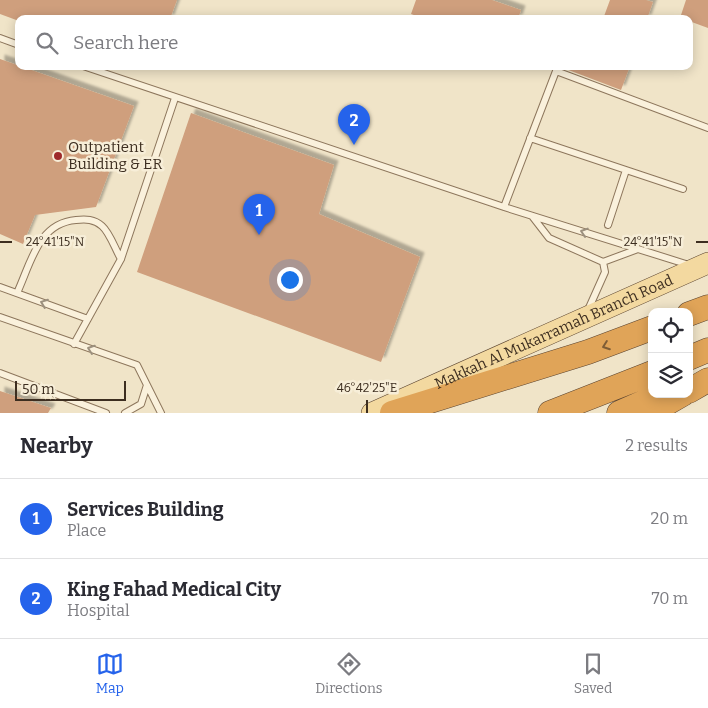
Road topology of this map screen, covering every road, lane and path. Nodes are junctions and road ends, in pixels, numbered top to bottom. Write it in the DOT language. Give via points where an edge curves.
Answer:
graph roads {
  1 [pos="0,38"];
  2 [pos="15,44"];
  3 [pos="94,70"];
  4 [pos="175,98"];
  5 [pos="708,128"];
  6 [pos="530,138"];
  7 [pos="626,170"];
  8 [pos="683,188"];
  9 [pos="504,207"];
  10 [pos="532,216"];
  11 [pos="608,225"];
  12 [pos="638,250"];
  13 [pos="120,259"];
  14 [pos="604,262"];
  15 [pos="703,265"];
  16 [pos="0,287"];
  17 [pos="17,292"];
  18 [pos="708,308"];
  19 [pos="693,313"];
  20 [pos="0,317"];
  21 [pos="88,319"];
  22 [pos="583,319"];
  23 [pos="648,330"];
  24 [pos="74,344"];
  25 [pos="708,350"];
  26 [pos="693,356"];
  27 [pos="0,373"];
  28 [pos="708,374"];
  29 [pos="648,375"];
  30 [pos="693,380"];
  31 [pos="708,380"];
  32 [pos="147,385"];
  33 [pos="693,389"];
  34 [pos="653,398"];
  35 [pos="676,398"];
  36 [pos="106,413"];
  37 [pos="126,413"];
  38 [pos="160,413"];
  39 [pos="372,413"];
  40 [pos="392,413"];
  41 [pos="550,413"];
  42 [pos="620,413"];
  43 [pos="650,413"];
  1 -- 2 [label="lane"];
  3 -- 4 [label="lane"];
  4 -- 9 [label="lane"];
  4 -- 13 [label="lane"];
  5 -- 6 [label="lane" via="556,71"];
  6 -- 7 [label="lane"];
  6 -- 9 [label="lane"];
  7 -- 8 [label="lane"];
  7 -- 11 [label="lane"];
  9 -- 10 [label="lane"];
  12 -- 10 [label="lane, one-way"];
  10 -- 14 [label="lane" via="549,238"];
  12 -- 14 [label="lane"];
  12 -- 15 [label="lane"];
  13 -- 17 [label="lane" via="103,227 95,221 66,221 51,227 42,238"];
  13 -- 21 [label="lane"];
  14 -- 22 [label="lane" via="605,272"];
  15 -- 22 [label="main road, Makkah Al Mukarramah Branch Road"];
  16 -- 17 [label="lane"];
  21 -- 17 [label="lane, one-way"];
  18 -- 19 [label="highway"];
  20 -- 24 [label="lane"];
  21 -- 24 [label="lane"];
  22 -- 39 [label="main road, Makkah Al Mukarramah Branch Road"];
  23 -- 40 [label="highway, one-way" via="588,352"];
  32 -- 24 [label="lane, one-way" via="137,365"];
  25 -- 26 [label="highway"];
  27 -- 36 [label="lane"];
  28 -- 30 [label="highway"];
  29 -- 41 [label="highway"];
  31 -- 33 [label="highway"];
  32 -- 37 [label="lane" via="141,404"];
  32 -- 38 [label="lane"];
  34 -- 42 [label="highway"];
  35 -- 43 [label="highway"];
}
